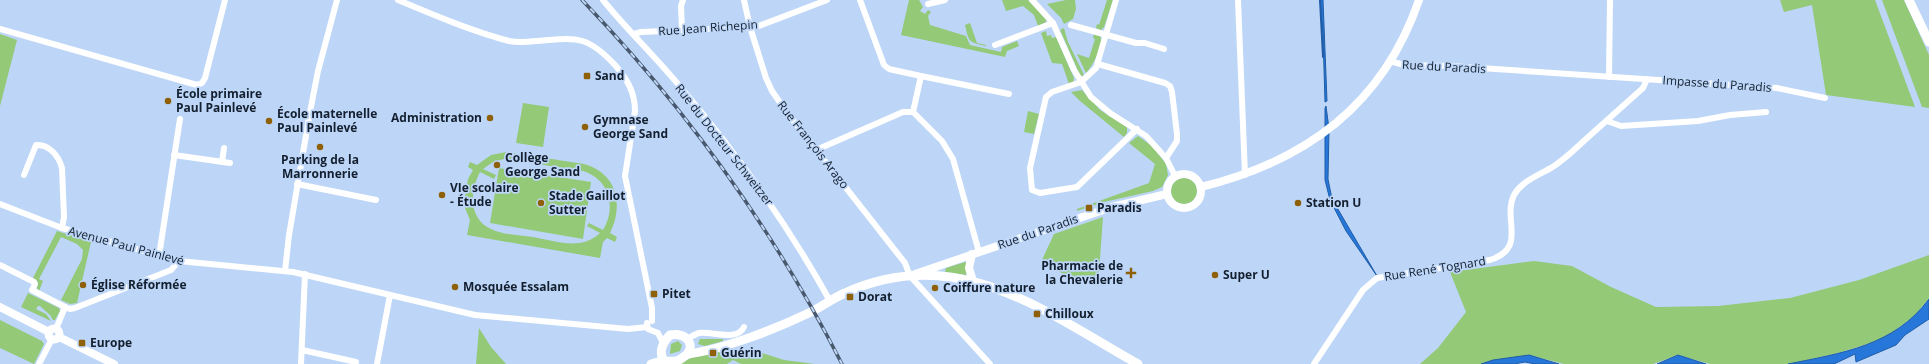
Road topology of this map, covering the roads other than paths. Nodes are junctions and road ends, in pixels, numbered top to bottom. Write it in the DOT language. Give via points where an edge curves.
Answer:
graph roads {
  1 [pos="224,0"];
  2 [pos="337,0"];
  3 [pos="398,0"];
  4 [pos="603,0"];
  5 [pos="683,0"];
  6 [pos="744,0"];
  7 [pos="827,0"];
  8 [pos="860,0"];
  9 [pos="946,0"];
  10 [pos="1032,0"];
  11 [pos="1116,0"];
  12 [pos="1238,0"];
  13 [pos="1419,0"];
  14 [pos="1610,0"];
  15 [pos="1909,0"];
  16 [pos="928,4"];
  17 [pos="1053,24"];
  18 [pos="1072,25"];
  19 [pos="750,27"];
  20 [pos="0,29"];
  21 [pos="682,30"];
  22 [pos="634,34"];
  23 [pos="1106,35"];
  24 [pos="1929,42"];
  25 [pos="995,44"];
  26 [pos="1164,49"];
  27 [pos="1390,61"];
  28 [pos="1098,64"];
  29 [pos="921,76"];
  30 [pos="1609,77"];
  31 [pos="1647,79"];
  32 [pos="1081,82"];
  33 [pos="1009,94"];
  34 [pos="1825,98"];
  35 [pos="912,112"];
  36 [pos="1766,112"];
  37 [pos="180,119"];
  38 [pos="1607,121"];
  39 [pos="1137,129"];
  40 [pos="224,148"];
  41 [pos="816,150"];
  42 [pos="174,155"];
  43 [pos="1166,158"];
  44 [pos="222,162"];
  45 [pos="230,163"];
  46 [pos="24,175"];
  47 [pos="1245,175"];
  48 [pos="1176,176"];
  49 [pos="297,184"];
  50 [pos="1201,187"];
  51 [pos="1167,194"];
  52 [pos="376,200"];
  53 [pos="0,204"];
  54 [pos="62,228"];
  55 [pos="976,253"];
  56 [pos="159,256"];
  57 [pos="179,261"];
  58 [pos="0,265"];
  59 [pos="285,271"];
  60 [pos="305,274"];
  61 [pos="910,276"];
  62 [pos="974,281"];
  63 [pos="390,295"];
  64 [pos="830,301"];
  65 [pos="0,307"];
  66 [pos="65,307"];
  67 [pos="744,327"];
  68 [pos="652,328"];
  69 [pos="54,334"];
  70 [pos="670,335"];
  71 [pos="689,341"];
  72 [pos="663,343"];
  73 [pos="709,349"];
  74 [pos="302,350"];
  75 [pos="688,354"];
  76 [pos="356,362"];
  77 [pos="664,362"];
  78 [pos="39,364"];
  79 [pos="114,364"];
  80 [pos="301,364"];
  81 [pos="377,364"];
  82 [pos="990,364"];
  83 [pos="1138,364"];
  84 [pos="1314,364"];
  1 -- 20 [label="street" via="205,78 202,83 196,85"];
  2 -- 49 [label="street" via="318,71"];
  3 -- 68 [label="street" via="446,20 509,41 571,38 585,41 597,48 621,72 632,88 635,100 625,176 652,308 652,320 656,322"];
  4 -- 22 [label="street, Rue du Docteur Schweitzer"];
  5 -- 21 [label="street"];
  6 -- 19 [label="street, Rue François Arago"];
  7 -- 19 [label="street, Rue Jean Richepin"];
  8 -- 29 [label="street" via="884,65 889,69"];
  9 -- 16 [label="street"];
  10 -- 17 [label="street"];
  11 -- 23 [label="street"];
  12 -- 47 [label="street"];
  13 -- 27 [label="street" via="1407,30"];
  14 -- 30 [label="street"];
  15 -- 24 [label="main road"];
  17 -- 25 [label="street"];
  17 -- 32 [label="street"];
  18 -- 23 [label="street"];
  19 -- 21 [label="street, Rue Jean Richepin"];
  19 -- 41 [label="street, Rue François Arago" via="772,91"];
  21 -- 22 [label="street, Rue Jean Richepin"];
  22 -- 64 [label="street, Rue du Docteur Schweitzer" via="736,155 782,220"];
  23 -- 26 [label="street"];
  23 -- 28 [label="street"];
  27 -- 30 [label="street, Rue du Paradis" via="1404,65"];
  27 -- 47 [label="street, Rue du Paradis" via="1360,100 1327,130 1290,155"];
  28 -- 32 [label="street"];
  28 -- 43 [label="street" via="1170,86 1177,141"];
  29 -- 33 [label="street"];
  29 -- 35 [label="street"];
  30 -- 31 [label="street, Impasse du Paradis"];
  31 -- 34 [label="street, Impasse du Paradis" via="1777,88"];
  31 -- 38 [label="street, Rue René Tognard" via="1643,88"];
  32 -- 39 [label="street" via="1101,106"];
  32 -- 39 [label="street" via="1052,92 1046,97 1030,168 1032,190 1040,193 1077,187"];
  35 -- 41 [label="street" via="903,112"];
  35 -- 55 [label="street" via="948,149 953,159"];
  36 -- 38 [label="street" via="1698,121 1621,126"];
  37 -- 42 [label="street"];
  38 -- 84 [label="street, Rue René Tognard" via="1560,162 1526,182 1514,194 1511,203 1511,243 1499,257 1378,278 1363,290"];
  39 -- 43 [label="street" via="1157,146"];
  40 -- 44 [label="street"];
  41 -- 61 [label="street, Rue François Arago" via="905,263"];
  42 -- 44 [label="street"];
  42 -- 56 [label="street"];
  43 -- 48 [label="street"];
  44 -- 45 [label="street"];
  46 -- 54 [label="street" via="36,145 55,153 62,168"];
  47 -- 50 [label="street, Rue du Paradis"];
  48 -- 50 [label="street" via="1192,176"];
  48 -- 51 [label="street" via="1171,181"];
  49 -- 52 [label="street"];
  49 -- 59 [label="street"];
  50 -- 51 [label="street" via="1200,198 1191,207 1178,208"];
  51 -- 55 [label="street, Rue du Paradis" via="1112,207"];
  53 -- 54 [label="street, Avenue Paul Painlevé"];
  54 -- 56 [label="street, Avenue Paul Painlevé"];
  55 -- 61 [label="street, Rue du Paradis"];
  55 -- 62 [label="street" via="969,268"];
  56 -- 57 [label="street, Avenue Paul Painlevé"];
  57 -- 59 [label="street, Avenue Paul Painlevé"];
  57 -- 66 [label="street" via="172,270 75,308"];
  58 -- 66 [label="street" via="34,282 32,290"];
  59 -- 60 [label="street, Avenue Paul Painlevé"];
  60 -- 63 [label="street, Avenue Paul Painlevé"];
  60 -- 74 [label="street"];
  61 -- 62 [label="main road" via="938,276"];
  61 -- 64 [label="main road" via="868,284"];
  61 -- 82 [label="street, Rue François Arago"];
  62 -- 83 [label="main road" via="1022,299"];
  63 -- 68 [label="street, Avenue Paul Painlevé" via="482,316 628,329"];
  63 -- 81 [label="street"];
  64 -- 73 [label="main road" via="776,327"];
  65 -- 69 [label="street"];
  66 -- 69 [label="street"];
  67 -- 71 [label="street" via="736,334 698,333"];
  68 -- 70 [label="street"];
  68 -- 72 [label="street"];
  69 -- 78 [label="street"];
  69 -- 79 [label="street"];
  70 -- 71 [label="main road" via="679,334"];
  70 -- 72 [label="main road"];
  71 -- 73 [label="main road"];
  71 -- 75 [label="main road"];
  72 -- 77 [label="main road"];
  73 -- 75 [label="main road"];
  74 -- 76 [label="street"];
  74 -- 80 [label="street"];
  75 -- 77 [label="main road" via="680,360"];
}
